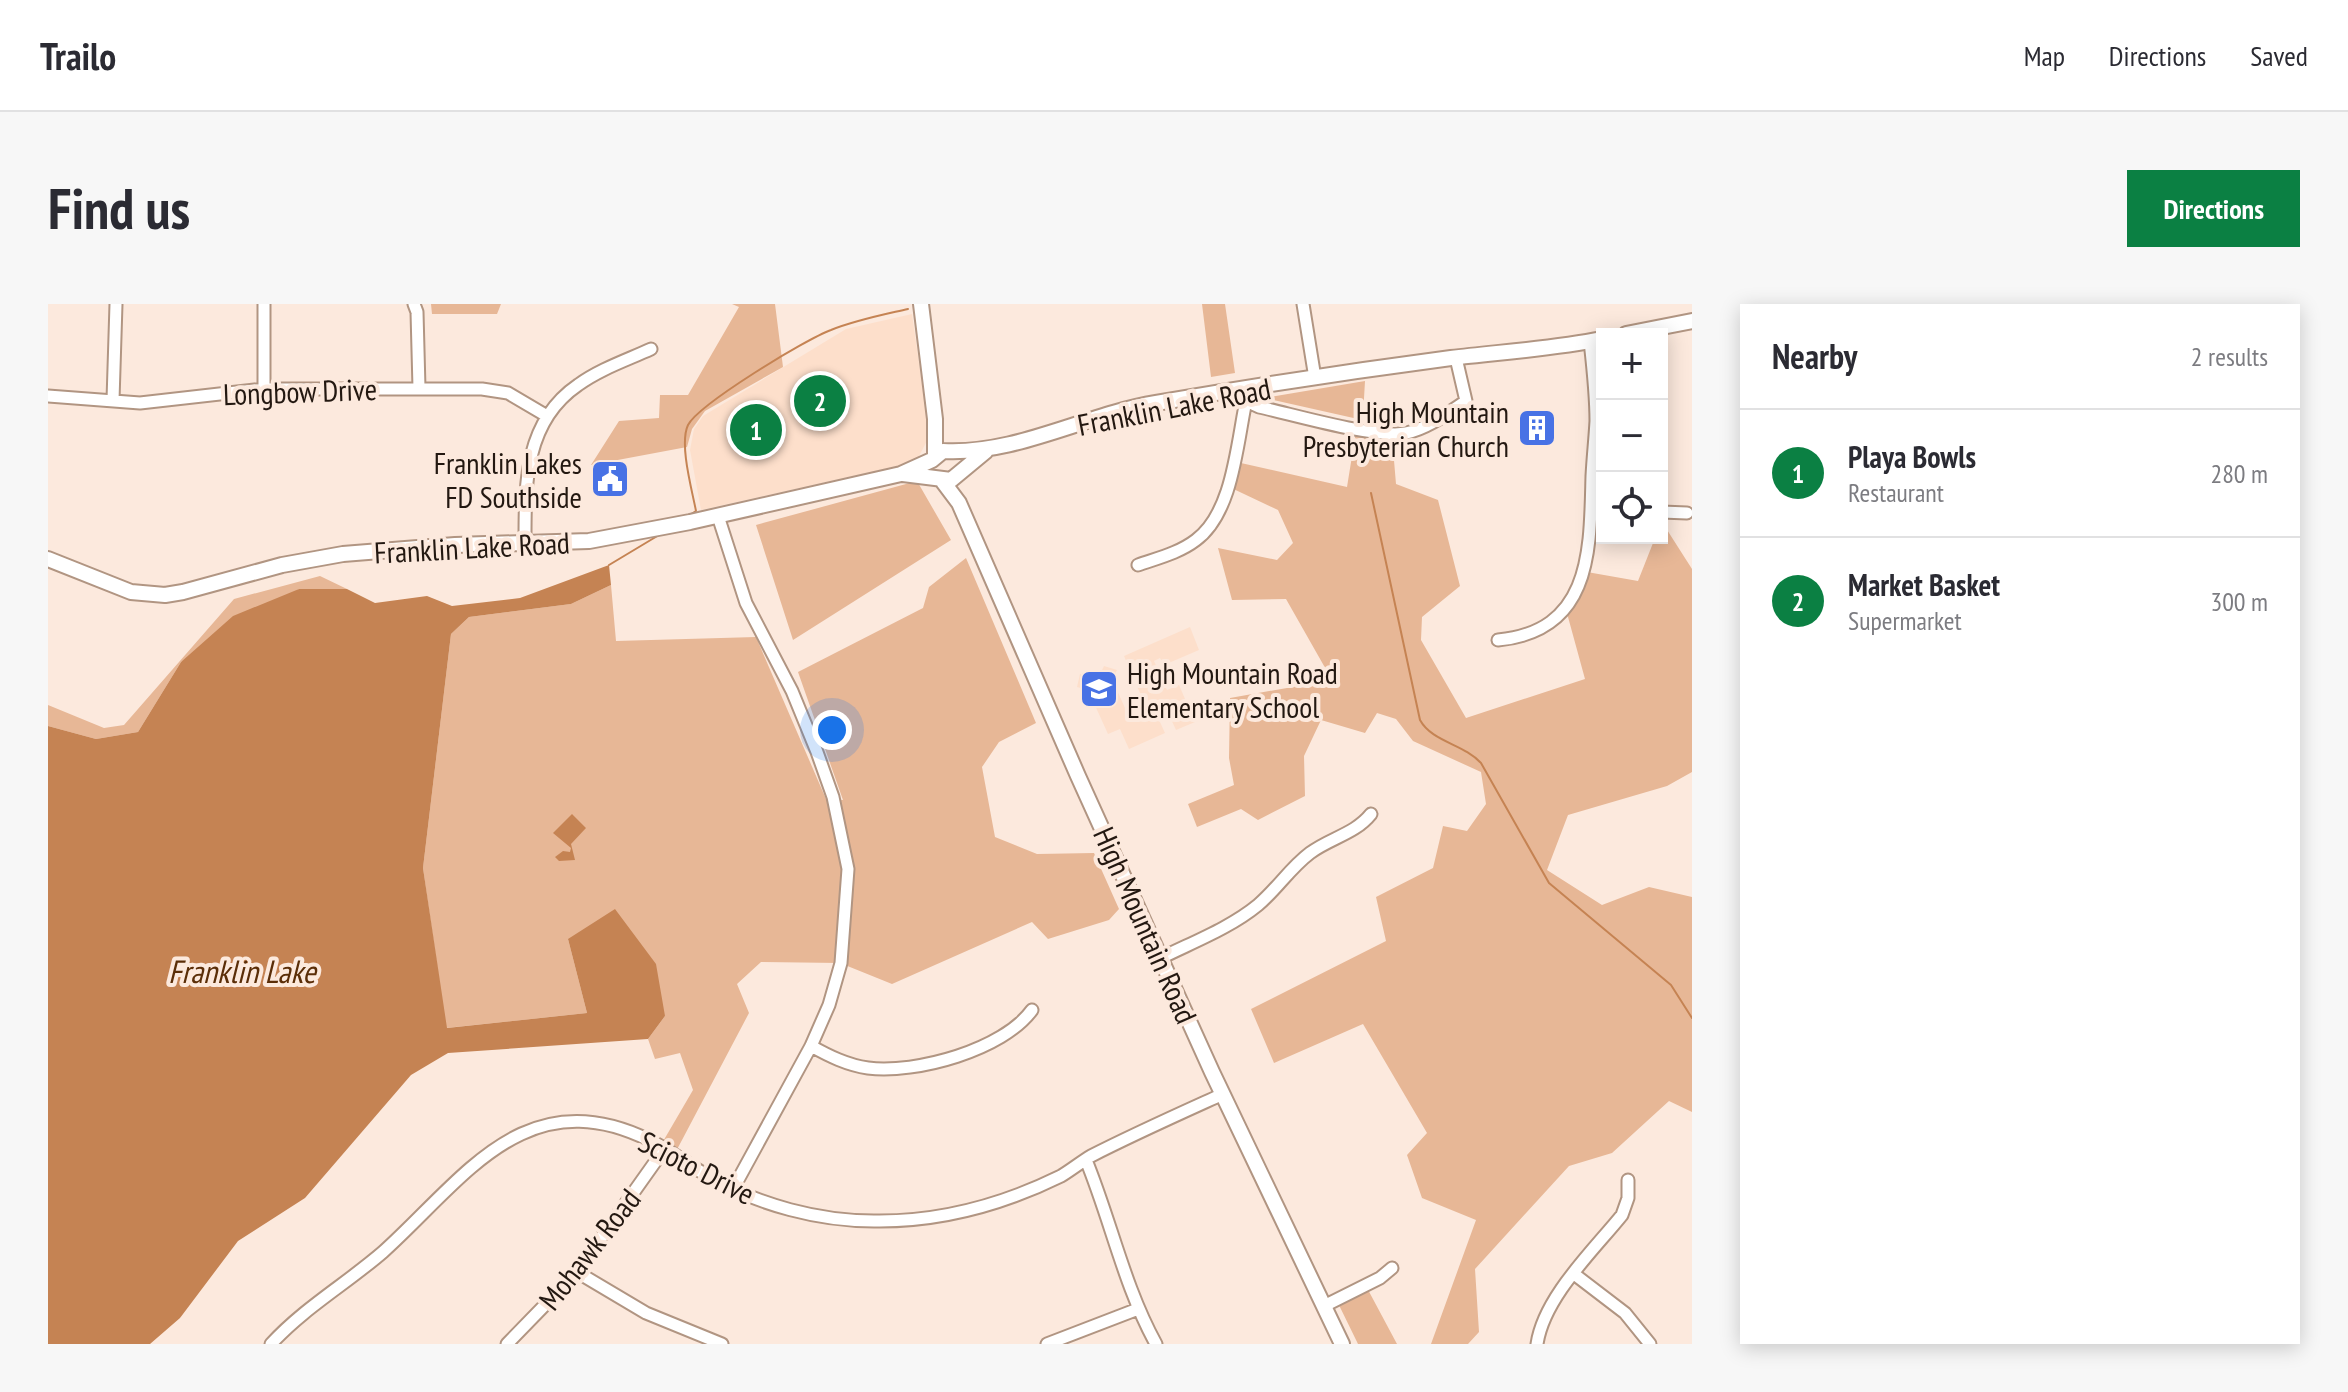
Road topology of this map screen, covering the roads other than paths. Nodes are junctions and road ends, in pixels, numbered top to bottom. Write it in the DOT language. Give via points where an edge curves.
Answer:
graph roads {
  1 [pos="116,304"];
  2 [pos="264,304"];
  3 [pos="414,304"];
  4 [pos="921,304"];
  5 [pos="1303,304"];
  6 [pos="1692,321"];
  7 [pos="1656,328"];
  8 [pos="1596,340"];
  9 [pos="651,349"];
  10 [pos="1456,358"];
  11 [pos="1315,378"];
  12 [pos="419,388"];
  13 [pos="264,389"];
  14 [pos="1247,395"];
  15 [pos="48,396"];
  16 [pos="113,400"];
  17 [pos="1596,400"];
  18 [pos="547,416"];
  19 [pos="935,419"];
  20 [pos="986,451"];
  21 [pos="952,452"];
  22 [pos="933,458"];
  23 [pos="959,472"];
  24 [pos="1597,472"];
  25 [pos="901,474"];
  26 [pos="939,478"];
  27 [pos="959,503"];
  28 [pos="1668,512"];
  29 [pos="1687,513"];
  30 [pos="1596,514"];
  31 [pos="718,516"];
  32 [pos="525,543"];
  33 [pos="48,559"];
  34 [pos="1138,565"];
  35 [pos="1498,640"];
  36 [pos="1371,814"];
  37 [pos="1161,958"];
  38 [pos="1032,1010"];
  39 [pos="811,1046"];
  40 [pos="1223,1094"];
  41 [pos="665,1148"];
  42 [pos="1086,1160"];
  43 [pos="1628,1180"];
  44 [pos="733,1189"];
  45 [pos="1392,1268"];
  46 [pos="577,1272"];
  47 [pos="1574,1274"];
  48 [pos="1324,1306"];
  49 [pos="1138,1309"];
  50 [pos="271,1344"];
  51 [pos="507,1344"];
  52 [pos="722,1344"];
  53 [pos="1047,1344"];
  54 [pos="1156,1344"];
  55 [pos="1342,1344"];
  56 [pos="1537,1344"];
  57 [pos="1650,1344"];
  1 -- 16 [label="street"];
  2 -- 13 [label="street"];
  3 -- 12 [label="street"];
  4 -- 19 [label="main road"];
  5 -- 11 [label="street"];
  6 -- 7 [label="main road"];
  8 -- 10 [label="main road, Franklin Lake Road"];
  9 -- 18 [label="street" via="577,385"];
  10 -- 11 [label="main road, Franklin Lake Road"];
  10 -- 14 [label="street" via="1466,401 1408,433 1377,432 1259,407"];
  11 -- 14 [label="main road, Franklin Lake Road"];
  12 -- 13 [label="street, Longbow Drive"];
  12 -- 18 [label="street, Longbow Drive" via="496,390"];
  13 -- 16 [label="street, Longbow Drive" via="158,402"];
  14 -- 20 [label="main road, Franklin Lake Road" via="1143,406"];
  14 -- 34 [label="street" via="1225,498 1215,521 1187,546"];
  15 -- 16 [label="street, Longbow Drive"];
  17 -- 24 [label="street"];
  18 -- 32 [label="street" via="527,469"];
  19 -- 21 [label="main road"];
  19 -- 22 [label="main road"];
  20 -- 21 [label="main road, Franklin Lake Road"];
  20 -- 23 [label="main road, Franklin Lake Road"];
  21 -- 22 [label="main road"];
  21 -- 23 [label="main road" via="960,460"];
  22 -- 25 [label="main road, Franklin Lake Road"];
  22 -- 26 [label="main road" via="931,469"];
  23 -- 26 [label="main road" via="951,480"];
  23 -- 27 [label="main road, High Mountain Road"];
  25 -- 26 [label="main road, Franklin Lake Road"];
  25 -- 31 [label="main road, Franklin Lake Road"];
  26 -- 27 [label="main road, High Mountain Road"];
  27 -- 37 [label="main road, High Mountain Road"];
  28 -- 29 [label="street"];
  30 -- 35 [label="street" via="1587,563 1571,599 1541,627"];
  31 -- 32 [label="main road, Franklin Lake Road" via="589,541"];
  31 -- 39 [label="street" via="746,603 817,752 848,869 841,963"];
  32 -- 33 [label="main road, Franklin Lake Road" via="343,554 165,595 131,592"];
  36 -- 37 [label="street" via="1356,829 1303,858 1247,913"];
  37 -- 40 [label="main road, High Mountain Road"];
  38 -- 39 [label="street" via="1007,1033 919,1066 866,1068"];
  39 -- 44 [label="street"];
  40 -- 42 [label="street, Scioto Drive"];
  40 -- 48 [label="main road, High Mountain Road"];
  41 -- 44 [label="street, Scioto Drive"];
  41 -- 46 [label="street, Mohawk Road"];
  41 -- 50 [label="street, Scioto Drive" via="631,1132 587,1123 537,1128 505,1141"];
  42 -- 44 [label="street, Scioto Drive" via="995,1203 921,1219 822,1216"];
  42 -- 49 [label="street"];
  43 -- 47 [label="street" via="1622,1215"];
  45 -- 48 [label="street"];
  46 -- 51 [label="street, Mohawk Road"];
  46 -- 52 [label="street" via="646,1313"];
  47 -- 56 [label="street" via="1545,1315"];
  47 -- 57 [label="street" via="1625,1313"];
  48 -- 55 [label="main road, High Mountain Road"];
  49 -- 53 [label="street"];
  49 -- 54 [label="street"];
}
